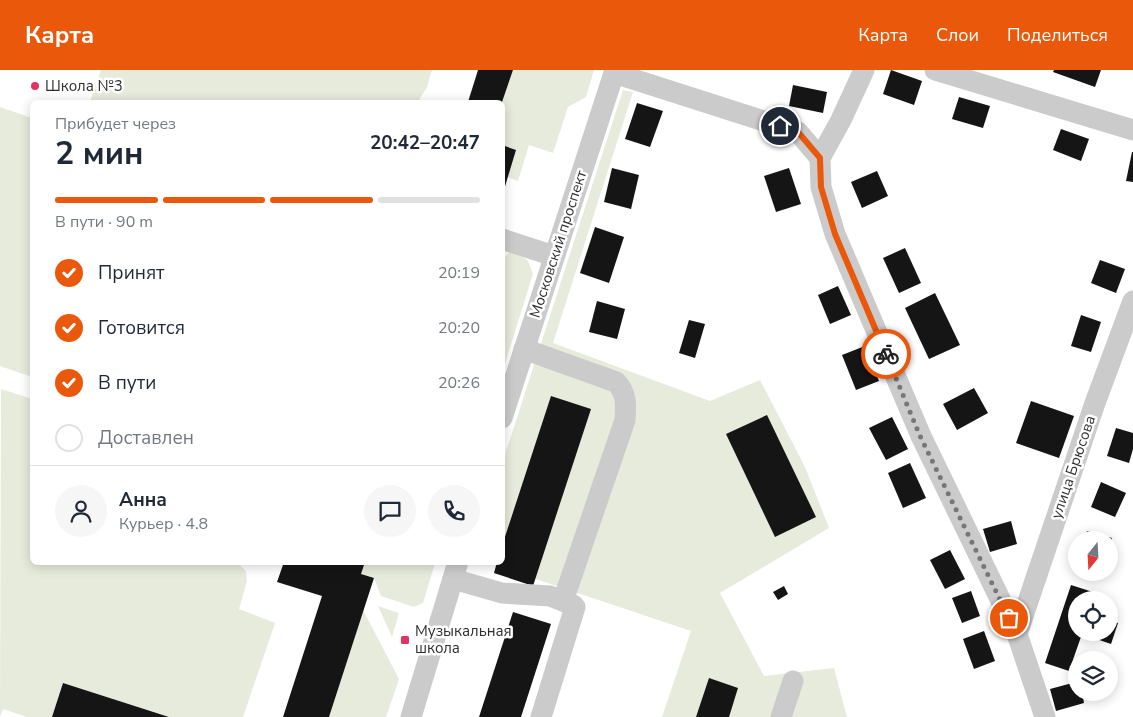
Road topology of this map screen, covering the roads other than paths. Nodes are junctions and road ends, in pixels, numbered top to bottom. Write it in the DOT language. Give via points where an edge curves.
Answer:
graph roads {
  1 [pos="864,70"];
  2 [pos="935,70"];
  3 [pos="615,71"];
  4 [pos="1133,130"];
  5 [pos="820,158"];
  6 [pos="505,240"];
  7 [pos="554,256"];
  8 [pos="1133,301"];
  9 [pos="524,349"];
  10 [pos="505,409"];
  11 [pos="456,571"];
  12 [pos="563,601"];
  13 [pos="1017,634"];
  14 [pos="793,681"];
  15 [pos="411,717"];
  16 [pos="541,717"];
  17 [pos="781,717"];
  18 [pos="1045,717"];
  1 -- 5 [label="street"];
  2 -- 4 [label="street"];
  3 -- 5 [label="street" via="798,132"];
  3 -- 7 [label="street, Московский проспект"];
  5 -- 13 [label="street" via="821,187 835,234 920,436"];
  6 -- 7 [label="street"];
  7 -- 9 [label="street, Московский проспект"];
  8 -- 13 [label="street, улица Брюсова"];
  9 -- 10 [label="street, Московский проспект"];
  9 -- 12 [label="street" via="616,382 623,389 626,403 625,420"];
  11 -- 12 [label="street" via="502,594 550,596"];
  11 -- 15 [label="street"];
  12 -- 16 [label="street" via="573,605 575,610"];
  13 -- 18 [label="street"];
  14 -- 17 [label="street"];
}
